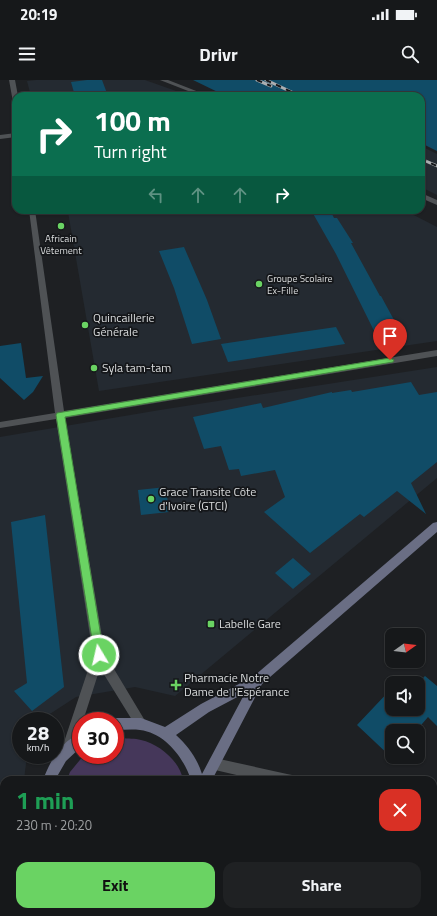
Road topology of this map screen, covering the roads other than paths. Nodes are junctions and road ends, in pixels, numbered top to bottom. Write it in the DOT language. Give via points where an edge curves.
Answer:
graph roads {
  1 [pos="12,80"];
  2 [pos="163,80"];
  3 [pos="14,92"];
  4 [pos="195,92"];
  5 [pos="12,136"];
  6 [pos="0,137"];
  7 [pos="425,197"];
  8 [pos="437,203"];
  9 [pos="33,214"];
  10 [pos="437,352"];
  11 [pos="60,415"];
  12 [pos="0,425"];
  13 [pos="437,526"];
  14 [pos="99,655"];
  15 [pos="258,680"];
  16 [pos="124,724"];
  17 [pos="141,724"];
  18 [pos="166,734"];
  19 [pos="72,745"];
  20 [pos="68,748"];
  21 [pos="215,764"];
  22 [pos="50,776"];
  23 [pos="196,776"];
  24 [pos="208,776"];
  25 [pos="269,776"];
  1 -- 3 [label="street"];
  2 -- 4 [label="street"];
  5 -- 6 [label="street"];
  7 -- 8 [label="street"];
  9 -- 11 [label="street"];
  10 -- 11 [label="street"];
  11 -- 12 [label="street"];
  11 -- 14 [label="street"];
  13 -- 15 [label="main road"];
  14 -- 17 [label="street"];
  14 -- 20 [label="street"];
  15 -- 18 [label="main road" via="205,708"];
  15 -- 21 [label="main road"];
  16 -- 17 [label="main road"];
  17 -- 18 [label="main road"];
  18 -- 23 [label="main road" via="182,748"];
  19 -- 20 [label="main road"];
  20 -- 22 [label="main road"];
  21 -- 24 [label="main road"];
  21 -- 25 [label="street"];
}
